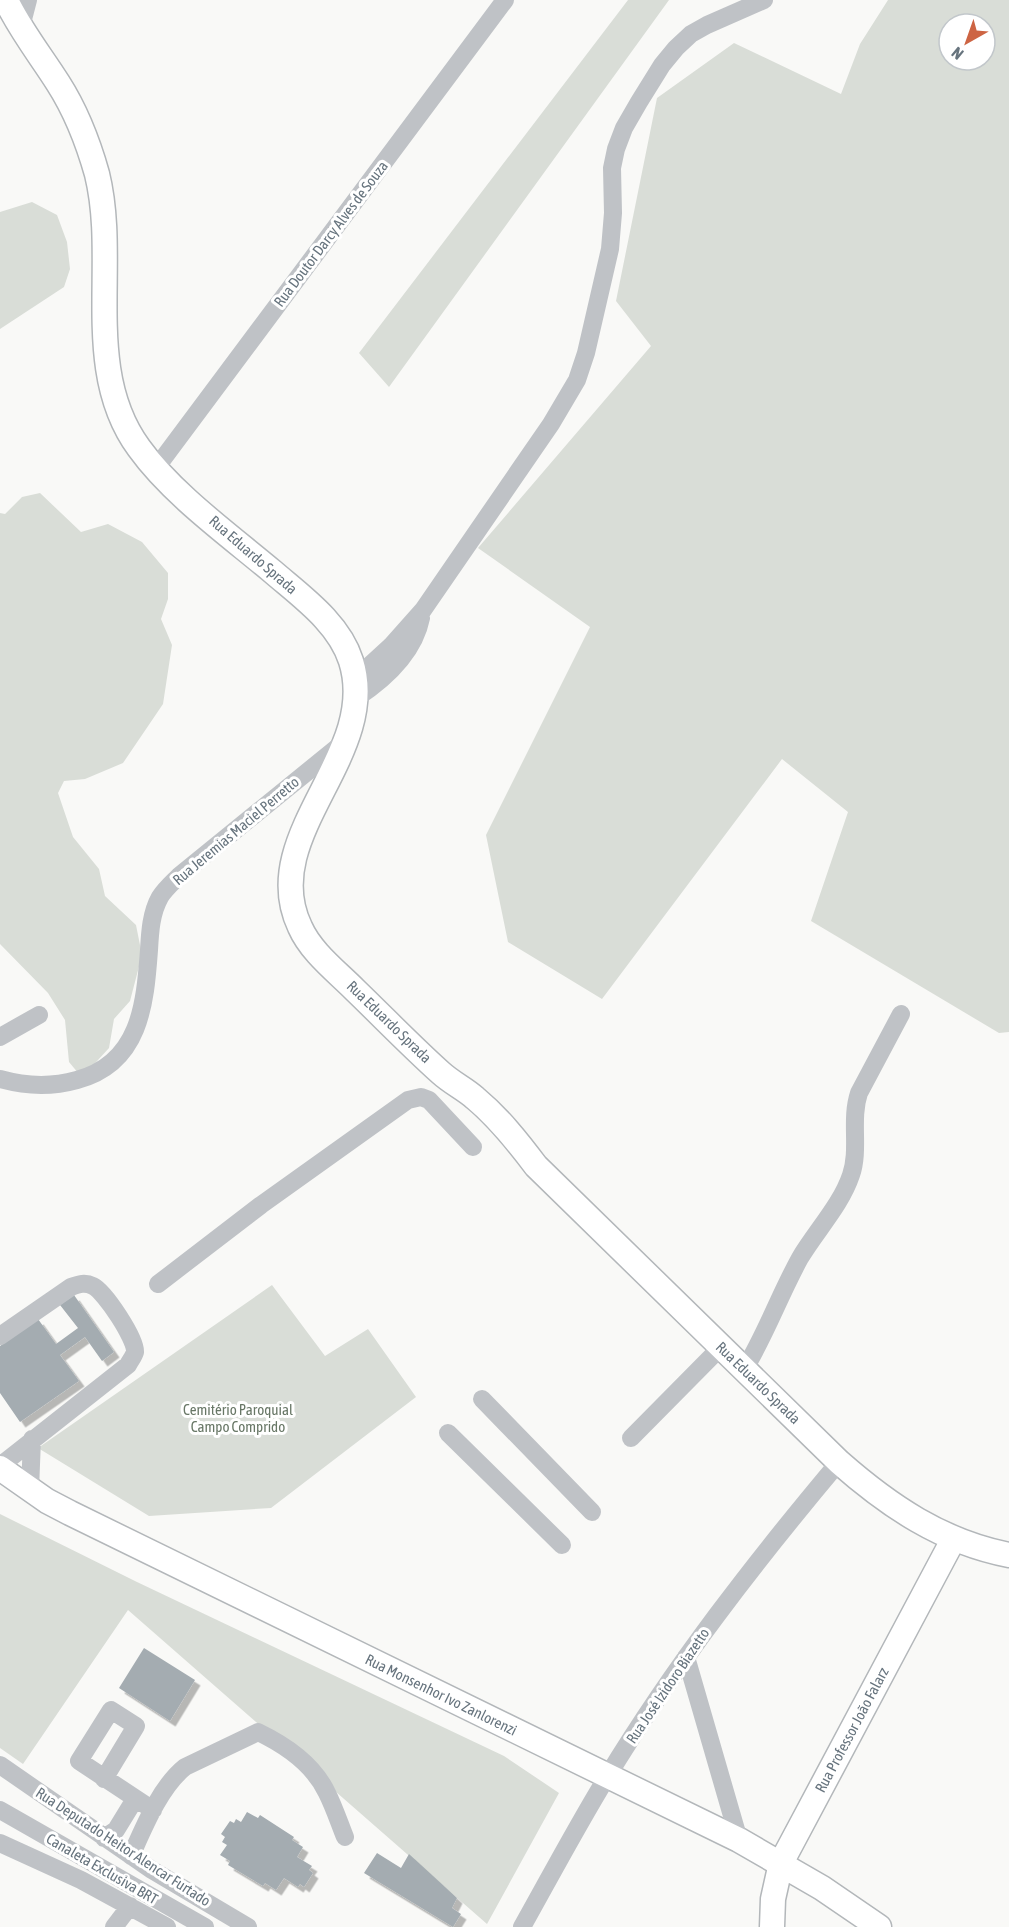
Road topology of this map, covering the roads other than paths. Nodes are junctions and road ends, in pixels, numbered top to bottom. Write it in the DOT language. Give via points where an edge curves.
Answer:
graph roads {
  1 [pos="6,0"];
  2 [pos="28,0"];
  3 [pos="764,0"];
  4 [pos="498,2"];
  5 [pos="21,27"];
  6 [pos="156,468"];
  7 [pos="355,689"];
  8 [pos="346,740"];
  9 [pos="901,1014"];
  10 [pos="39,1015"];
  11 [pos="0,1037"];
  12 [pos="0,1079"];
  13 [pos="473,1147"];
  14 [pos="158,1284"];
  15 [pos="0,1336"];
  16 [pos="721,1347"];
  17 [pos="744,1370"];
  18 [pos="482,1399"];
  19 [pos="448,1433"];
  20 [pos="631,1438"];
  21 [pos="32,1439"];
  22 [pos="839,1462"];
  23 [pos="0,1467"];
  24 [pos="30,1490"];
  25 [pos="592,1512"];
  26 [pos="953,1539"];
  27 [pos="562,1545"];
  28 [pos="1009,1555"];
  29 [pos="686,1657"];
  30 [pos="0,1765"];
  31 [pos="607,1776"];
  32 [pos="104,1779"];
  33 [pos="135,1799"];
  34 [pos="0,1810"];
  35 [pos="153,1810"];
  36 [pos="345,1837"];
  37 [pos="104,1838"];
  38 [pos="739,1840"];
  39 [pos="0,1843"];
  40 [pos="131,1856"];
  41 [pos="781,1863"];
  42 [pos="130,1906"];
  43 [pos="114,1927"];
  44 [pos="167,1927"];
  45 [pos="204,1927"];
  46 [pos="248,1927"];
  47 [pos="522,1927"];
  48 [pos="772,1927"];
  49 [pos="879,1927"];
  1 -- 5 [label="main road, Rua Eduardo Sprada"];
  2 -- 5 [label="street"];
  3 -- 7 [label="street" via="691,34 662,65 624,128 612,168 610,249 577,380 423,610"];
  4 -- 6 [label="street, Rua Doutor Darcy Alves de Souza"];
  5 -- 6 [label="main road, Rua Eduardo Sprada" via="72,107 91,153 104,219 106,343 112,389 128,432"];
  6 -- 7 [label="main road, Rua Eduardo Sprada" via="323,617 344,645"];
  7 -- 8 [label="main road, Rua Eduardo Sprada"];
  8 -- 12 [label="street, Rua Jeremias Maciel Perretto" via="179,876 161,896 151,928 140,1018 124,1050 110,1064 98,1073 57,1084"];
  8 -- 16 [label="main road, Rua Eduardo Sprada" via="295,854 290,891 301,930 326,962 444,1076 499,1121 536,1167"];
  9 -- 17 [label="street" via="855,1104 855,1155 846,1189 802,1256"];
  10 -- 11 [label="street"];
  13 -- 14 [label="street" via="429,1100 408,1100"];
  15 -- 21 [label="street" via="71,1287 84,1283 103,1293 133,1342 135,1353 128,1365"];
  16 -- 17 [label="main road, Rua Eduardo Sprada"];
  16 -- 20 [label="street"];
  17 -- 22 [label="main road, Rua Eduardo Sprada"];
  18 -- 25 [label="street"];
  19 -- 27 [label="street"];
  21 -- 23 [label="street"];
  21 -- 24 [label="street"];
  22 -- 26 [label="main road, Rua Eduardo Sprada" via="905,1514"];
  22 -- 29 [label="street, Rua José Izidoro Biazetto" via="756,1562"];
  23 -- 24 [label="main road, Rua Monsenhor Ivo Zanlorenzi"];
  24 -- 31 [label="main road, Rua Monsenhor Ivo Zanlorenzi"];
  26 -- 28 [label="main road, Rua Eduardo Sprada"];
  26 -- 41 [label="main road, Rua Professor João Falarz"];
  29 -- 31 [label="street, Rua José Izidoro Biazetto"];
  29 -- 38 [label="street"];
  30 -- 37 [label="street, Rua Deputado Heitor Alencar Furtado"];
  31 -- 38 [label="main road, Rua Monsenhor Ivo Zanlorenzi"];
  31 -- 47 [label="street, Rua José Izidoro Biazetto"];
  32 -- 33 [label="street"];
  33 -- 35 [label="street"];
  33 -- 37 [label="street" via="116,1830"];
  34 -- 45 [label="street, Canaleta Exclusiva BRT"];
  35 -- 36 [label="street" via="176,1774 185,1767 258,1732 279,1742 314,1773 327,1792"];
  35 -- 40 [label="street"];
  37 -- 40 [label="street, Rua Deputado Heitor Alencar Furtado"];
  38 -- 41 [label="main road, Rua Monsenhor Ivo Zanlorenzi"];
  39 -- 42 [label="street"];
  40 -- 46 [label="street, Rua Deputado Heitor Alencar Furtado"];
  41 -- 48 [label="main road, Rua Professor João Falarz"];
  41 -- 49 [label="main road, Rua Monsenhor Ivo Zanlorenzi"];
  42 -- 43 [label="street"];
  42 -- 44 [label="street"];
}
